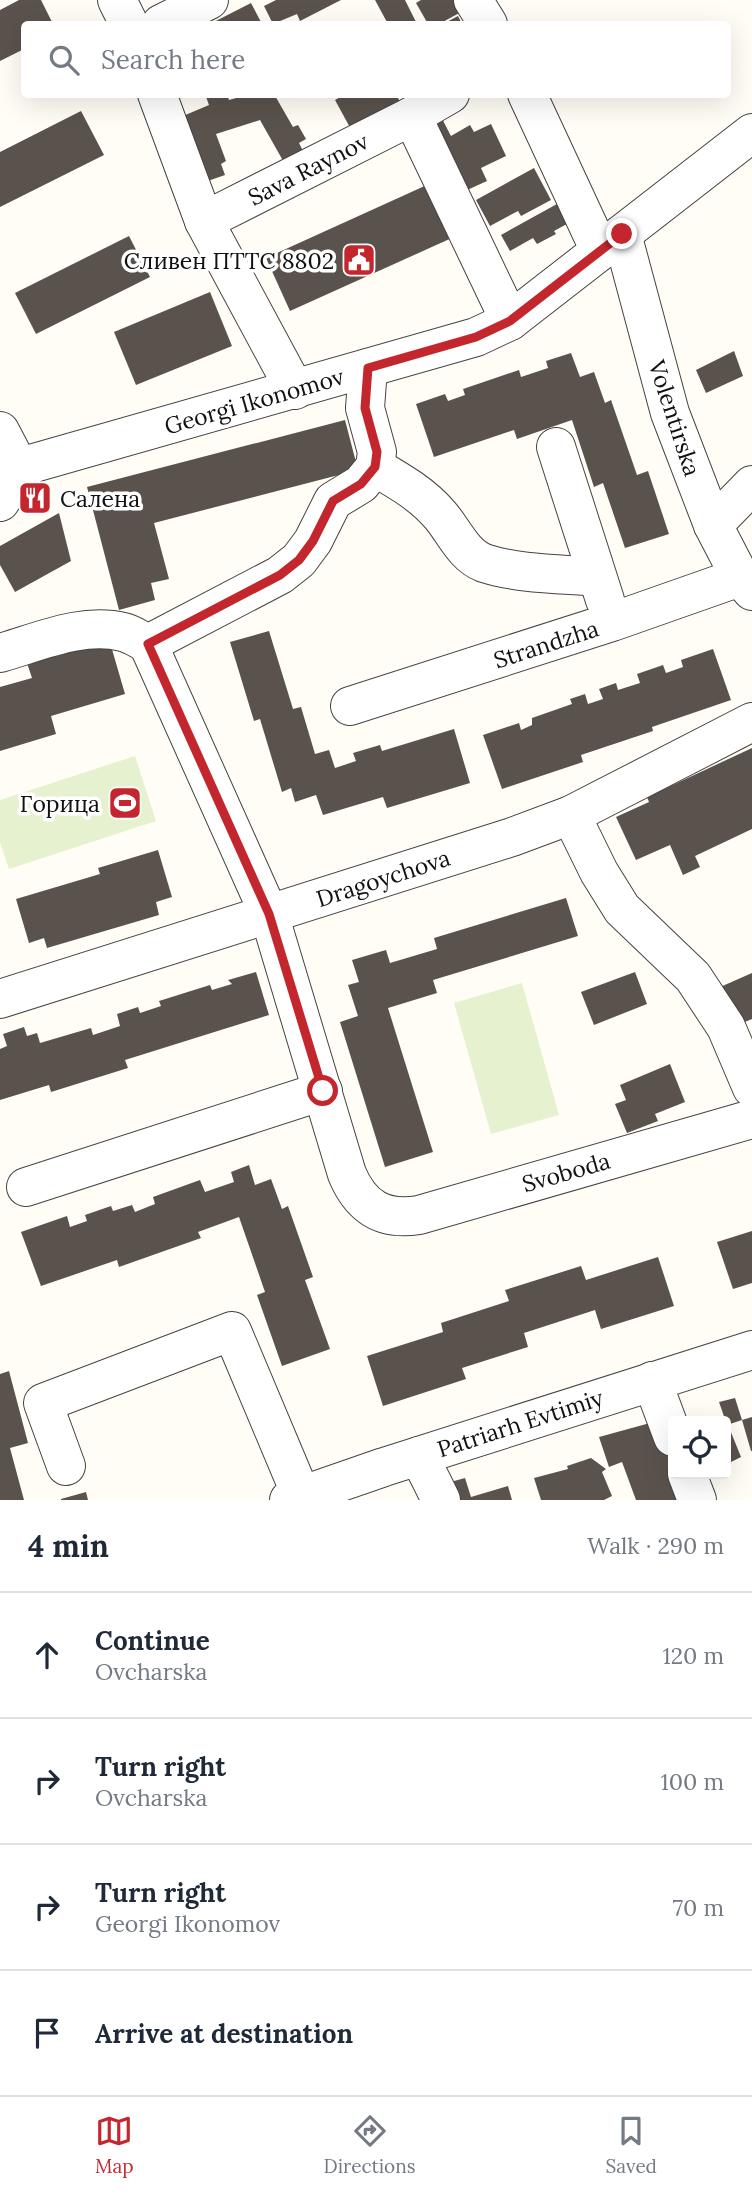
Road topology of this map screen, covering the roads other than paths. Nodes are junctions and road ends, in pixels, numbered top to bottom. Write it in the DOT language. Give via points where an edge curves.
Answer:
graph roads {
  1 [pos="117,0"];
  2 [pos="209,0"];
  3 [pos="473,0"];
  4 [pos="128,21"];
  5 [pos="167,21"];
  6 [pos="486,21"];
  7 [pos="158,98"];
  8 [pos="443,98"];
  9 [pos="529,98"];
  10 [pos="412,116"];
  11 [pos="752,134"];
  12 [pos="204,221"];
  13 [pos="611,243"];
  14 [pos="510,321"];
  15 [pos="368,368"];
  16 [pos="295,390"];
  17 [pos="0,431"];
  18 [pos="556,447"];
  19 [pos="375,467"];
  20 [pos="752,485"];
  21 [pos="11,486"];
  22 [pos="713,525"];
  23 [pos="597,577"];
  24 [pos="746,584"];
  25 [pos="612,622"];
  26 [pos="148,644"];
  27 [pos="0,653"];
  28 [pos="350,706"];
  29 [pos="752,722"];
  30 [pos="571,815"];
  31 [pos="269,914"];
  32 [pos="0,999"];
  33 [pos="752,1088"];
  34 [pos="323,1091"];
  35 [pos="752,1119"];
  36 [pos="26,1187"];
  37 [pos="752,1350"];
  38 [pos="652,1381"];
  39 [pos="668,1424"];
  40 [pos="66,1466"];
  41 [pos="396,1474"];
  42 [pos="689,1479"];
  43 [pos="295,1498"];
  44 [pos="441,1500"];
  45 [pos="697,1500"];
  1 -- 4 [label="street"];
  2 -- 5 [label="street"];
  3 -- 6 [label="street"];
  7 -- 12 [label="street"];
  8 -- 10 [label="street, Sava Raynov"];
  9 -- 13 [label="street, Volentirska"];
  10 -- 12 [label="street, Sava Raynov"];
  10 -- 14 [label="street"];
  11 -- 13 [label="street, Georgi Ikonomov"];
  12 -- 16 [label="street"];
  13 -- 14 [label="street, Georgi Ikonomov"];
  13 -- 22 [label="street, Volentirska"];
  14 -- 15 [label="street, Georgi Ikonomov" via="476,337"];
  15 -- 16 [label="street, Georgi Ikonomov"];
  15 -- 19 [label="street" via="365,408 377,452"];
  16 -- 21 [label="street, Georgi Ikonomov" via="34,463"];
  17 -- 21 [label="street"];
  18 -- 23 [label="street"];
  19 -- 23 [label="street" via="415,491 441,515 462,546 482,562"];
  19 -- 26 [label="street" via="361,484 333,501 313,541 280,575"];
  20 -- 22 [label="street"];
  22 -- 24 [label="street, Volentirska"];
  23 -- 25 [label="street"];
  24 -- 25 [label="street, Strandzha"];
  25 -- 28 [label="street, Strandzha"];
  26 -- 27 [label="street" via="125,632 95,628"];
  26 -- 31 [label="street"];
  29 -- 30 [label="street, Dragoychova"];
  30 -- 31 [label="street, Dragoychova"];
  30 -- 33 [label="street" via="622,909 693,977 726,1027"];
  31 -- 32 [label="street, Dragoychova"];
  31 -- 34 [label="street"];
  34 -- 35 [label="street, Svoboda" via="354,1189 379,1212 392,1216 419,1215"];
  34 -- 36 [label="street"];
  37 -- 38 [label="street, Patriarh Evtimiy"];
  38 -- 39 [label="street"];
  38 -- 41 [label="street, Patriarh Evtimiy"];
  40 -- 43 [label="street" via="43,1403 232,1331"];
  41 -- 43 [label="street, Patriarh Evtimiy"];
  41 -- 44 [label="street"];
  42 -- 45 [label="street"];
}
